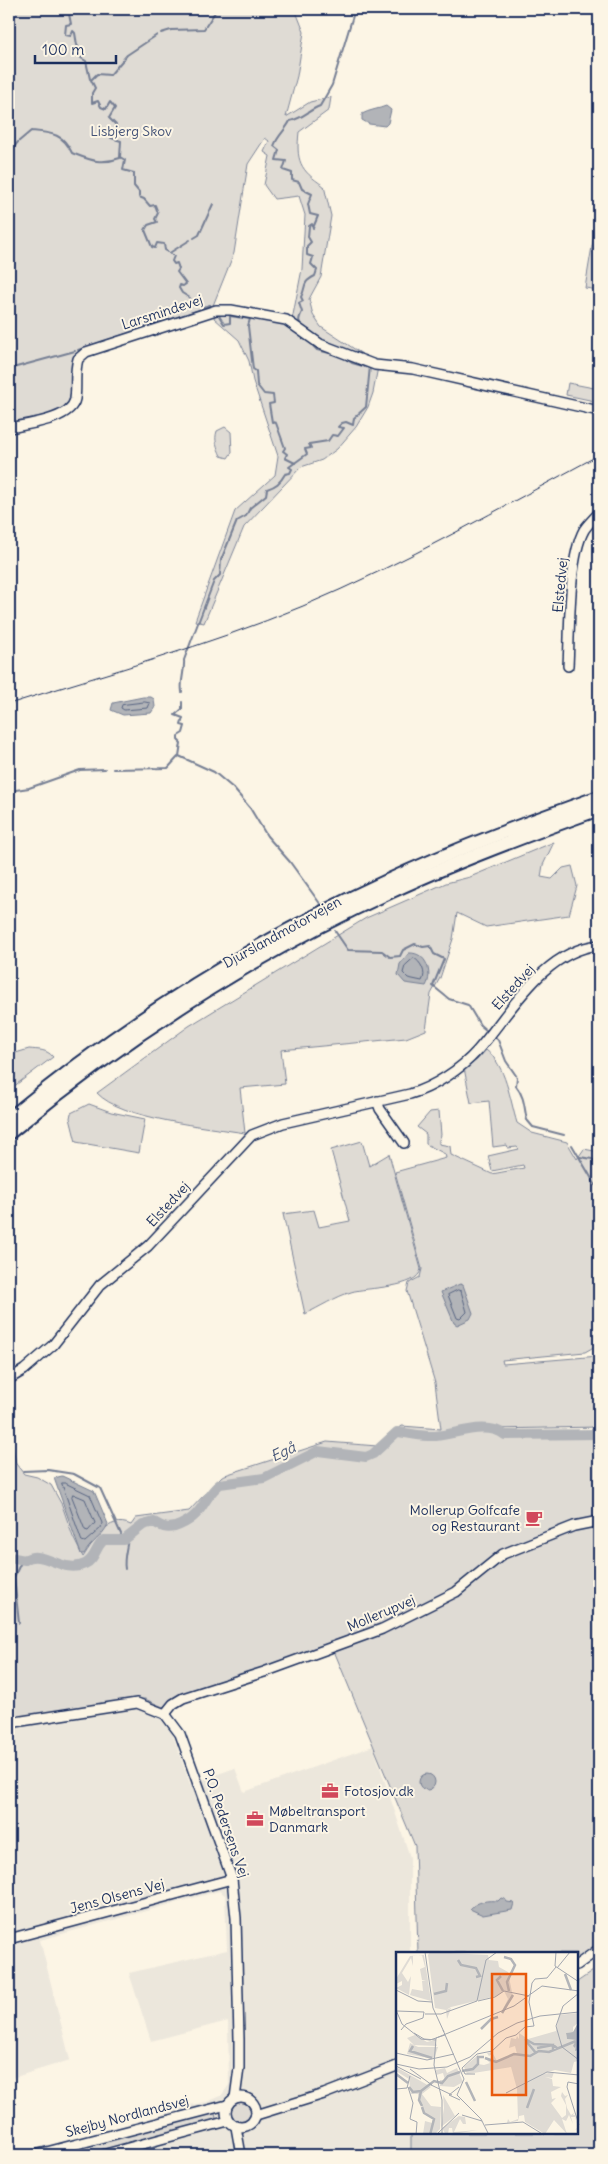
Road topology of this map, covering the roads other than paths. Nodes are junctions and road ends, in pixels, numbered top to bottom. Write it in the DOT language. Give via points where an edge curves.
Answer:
graph roads {
  1 [pos="599,411"];
  2 [pos="9,428"];
  3 [pos="599,513"];
  4 [pos="568,666"];
  5 [pos="599,798"];
  6 [pos="599,809"];
  7 [pos="599,945"];
  8 [pos="378,1102"];
  9 [pos="9,1119"];
  10 [pos="9,1133"];
  11 [pos="404,1142"];
  12 [pos="9,1379"];
  13 [pos="599,1521"];
  14 [pos="165,1714"];
  15 [pos="9,1724"];
  16 [pos="232,1879"];
  17 [pos="9,1939"];
  18 [pos="599,1949"];
  19 [pos="578,1965"];
  20 [pos="396,2066"];
  21 [pos="239,2068"];
  22 [pos="245,2097"];
  23 [pos="235,2098"];
  24 [pos="227,2105"];
  25 [pos="256,2110"];
  26 [pos="228,2121"];
  27 [pos="240,2126"];
  28 [pos="35,2155"];
  29 [pos="102,2155"];
  30 [pos="241,2155"];
  1 -- 2 [label="street, Larsmindevej" via="413,369 375,365 320,344 286,320 216,310 86,352 78,359 75,400 66,413"];
  3 -- 4 [label="street, Elstedvej" via="584,530 577,548"];
  5 -- 9 [label="highway, Djurslandmotorvejen" via="439,858 278,936 133,1026"];
  6 -- 10 [label="highway, Djurslandmotorvejen" via="445,867 283,946 141,1034"];
  7 -- 8 [label="street, Elstedvej" via="561,958 524,993 476,1052 448,1074 414,1093"];
  8 -- 11 [label="street"];
  8 -- 12 [label="street, Elstedvej" via="283,1123 252,1135 148,1246 100,1285 53,1345"];
  13 -- 14 [label="street, Mollerupvej" via="574,1526 503,1554 456,1592 382,1629 183,1698"];
  14 -- 15 [label="street" via="147,1706 127,1704"];
  14 -- 16 [label="street, P.O. Pedersens Vej" via="180,1734"];
  16 -- 17 [label="street, Jens Olsens Vej"];
  16 -- 21 [label="street, P.O. Pedersens Vej" via="236,1918"];
  18 -- 19 [label="street"];
  20 -- 25 [label="street" via="293,2104"];
  21 -- 22 [label="street, P.O. Pedersens Vej"];
  21 -- 23 [label="street, P.O. Pedersens Vej"];
  22 -- 23 [label="street"];
  22 -- 25 [label="street"];
  23 -- 24 [label="street"];
  24 -- 26 [label="street"];
  24 -- 28 [label="street, Skejby Nordlandsvej"];
  25 -- 27 [label="street" via="252,2122"];
  26 -- 27 [label="street"];
  26 -- 29 [label="street"];
  27 -- 30 [label="street"];
}
